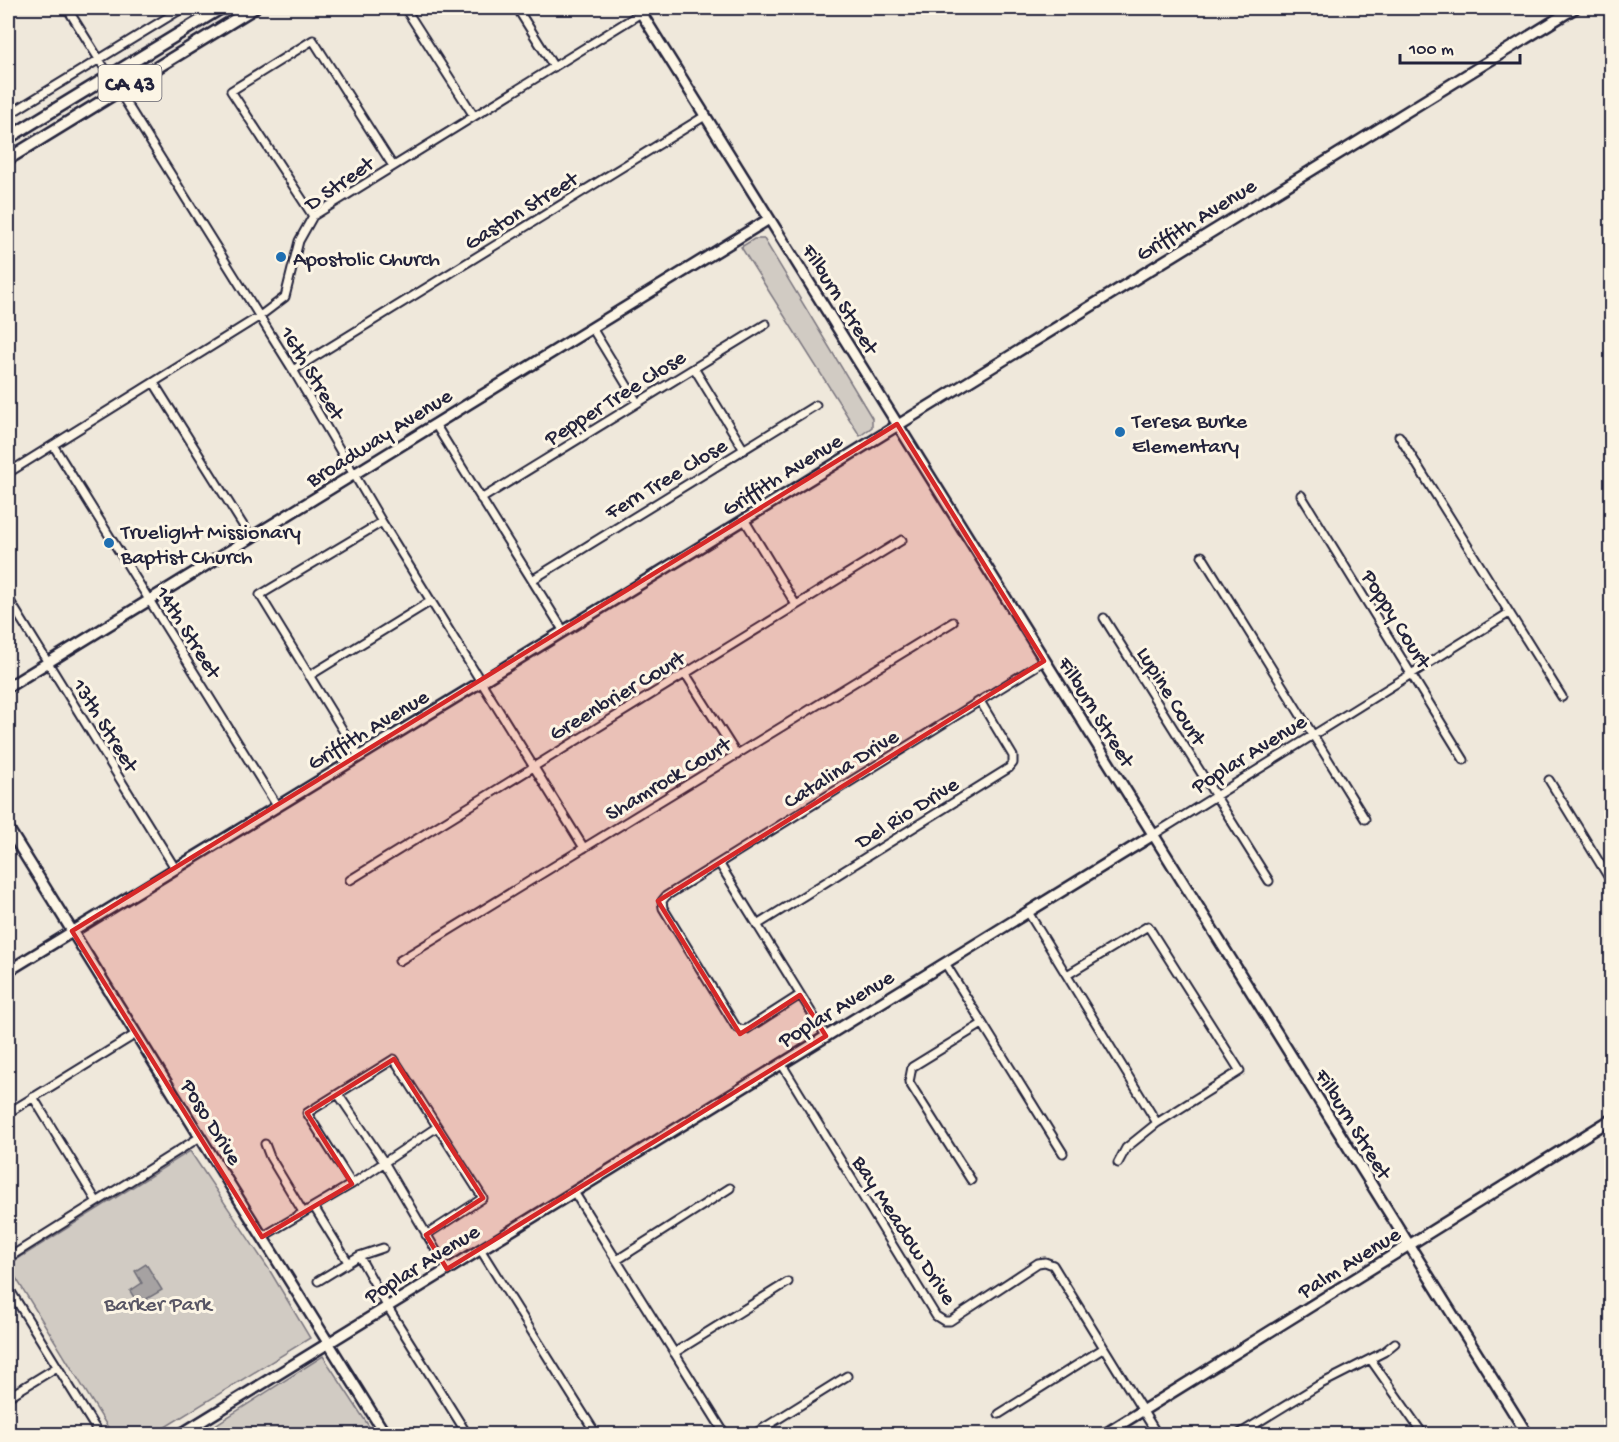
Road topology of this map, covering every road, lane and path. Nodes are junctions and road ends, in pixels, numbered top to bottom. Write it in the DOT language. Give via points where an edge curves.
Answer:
graph roads {
  1 [pos="67,8"];
  2 [pos="183,8"];
  3 [pos="221,8"];
  4 [pos="254,8"];
  5 [pos="405,8"];
  6 [pos="517,8"];
  7 [pos="1575,8"];
  8 [pos="640,10"];
  9 [pos="99,59"];
  10 [pos="554,67"];
  11 [pos="110,76"];
  12 [pos="119,90"];
  13 [pos="8,114"];
  14 [pos="474,116"];
  15 [pos="705,116"];
  16 [pos="8,138"];
  17 [pos="8,159"];
  18 [pos="393,166"];
  19 [pos="313,216"];
  20 [pos="769,219"];
  21 [pos="260,316"];
  22 [pos="766,324"];
  23 [pos="592,328"];
  24 [pos="694,368"];
  25 [pos="293,369"];
  26 [pos="154,383"];
  27 [pos="637,402"];
  28 [pos="816,405"];
  29 [pos="435,424"];
  30 [pos="897,424"];
  31 [pos="1399,436"];
  32 [pos="53,445"];
  33 [pos="744,450"];
  34 [pos="8,473"];
  35 [pos="354,474"];
  36 [pos="1300,495"];
  37 [pos="481,499"];
  38 [pos="744,519"];
  39 [pos="382,522"];
  40 [pos="250,538"];
  41 [pos="902,540"];
  42 [pos="1202,556"];
  43 [pos="532,580"];
  44 [pos="8,598"];
  45 [pos="149,600"];
  46 [pos="431,602"];
  47 [pos="796,605"];
  48 [pos="1509,613"];
  49 [pos="1104,618"];
  50 [pos="953,622"];
  51 [pos="563,630"];
  52 [pos="1044,661"];
  53 [pos="47,662"];
  54 [pos="685,673"];
  55 [pos="1411,673"];
  56 [pos="309,676"];
  57 [pos="481,682"];
  58 [pos="8,687"];
  59 [pos="1562,697"];
  60 [pos="980,701"];
  61 [pos="1313,734"];
  62 [pos="358,755"];
  63 [pos="737,755"];
  64 [pos="1464,760"];
  65 [pos="532,765"];
  66 [pos="1549,780"];
  67 [pos="1215,796"];
  68 [pos="277,806"];
  69 [pos="1365,819"];
  70 [pos="8,828"];
  71 [pos="1153,835"];
  72 [pos="584,848"];
  73 [pos="719,863"];
  74 [pos="175,868"];
  75 [pos="350,880"];
  76 [pos="1269,881"];
  77 [pos="1611,883"];
  78 [pos="1028,912"];
  79 [pos="757,925"];
  80 [pos="72,931"];
  81 [pos="399,961"];
  82 [pos="945,963"];
  83 [pos="8,971"];
  84 [pos="1067,975"];
  85 [pos="800,995"];
  86 [pos="982,1024"];
  87 [pos="136,1034"];
  88 [pos="826,1036"];
  89 [pos="781,1063"];
  90 [pos="338,1094"];
  91 [pos="33,1097"];
  92 [pos="8,1113"];
  93 [pos="1611,1119"];
  94 [pos="1157,1123"];
  95 [pos="437,1127"];
  96 [pos="200,1137"];
  97 [pos="265,1144"];
  98 [pos="1063,1153"];
  99 [pos="384,1162"];
  100 [pos="1118,1163"];
  101 [pos="971,1180"];
  102 [pos="352,1184"];
  103 [pos="730,1188"];
  104 [pos="574,1192"];
  105 [pos="97,1202"];
  106 [pos="314,1207"];
  107 [pos="303,1212"];
  108 [pos="426,1235"];
  109 [pos="262,1237"];
  110 [pos="1409,1246"];
  111 [pos="383,1248"];
  112 [pos="480,1249"];
  113 [pos="358,1256"];
  114 [pos="8,1258"];
  115 [pos="617,1260"];
  116 [pos="348,1262"];
  117 [pos="447,1269"];
  118 [pos="318,1281"];
  119 [pos="788,1282"];
  120 [pos="8,1287"];
  121 [pos="387,1306"];
  122 [pos="1395,1343"];
  123 [pos="328,1344"];
  124 [pos="1104,1348"];
  125 [pos="674,1353"];
  126 [pos="1371,1360"];
  127 [pos="57,1366"];
  128 [pos="847,1376"];
  129 [pos="8,1397"];
  130 [pos="1143,1412"];
  131 [pos="999,1414"];
  132 [pos="99,1434"];
  133 [pos="181,1434"];
  134 [pos="385,1434"];
  135 [pos="466,1434"];
  136 [pos="596,1434"];
  137 [pos="724,1434"];
  138 [pos="754,1434"];
  139 [pos="1105,1434"];
  140 [pos="1157,1434"];
  141 [pos="1240,1434"];
  142 [pos="1423,1434"];
  143 [pos="1527,1434"];
  1 -- 9 [label="street, 16th Street"];
  2 -- 9 [label="street"];
  3 -- 11 [label="main road, CA 43"];
  4 -- 12 [label="main road, CA 43"];
  5 -- 14 [label="street"];
  6 -- 10 [label="street"];
  7 -- 30 [label="street, Griffith Avenue"];
  8 -- 10 [label="street, D Street"];
  8 -- 15 [label="street, Filburn Street"];
  9 -- 11 [label="street, 16th Street"];
  9 -- 13 [label="street"];
  10 -- 14 [label="street, D Street"];
  11 -- 12 [label="street, 16th Street"];
  11 -- 16 [label="main road, CA 43"];
  12 -- 17 [label="main road, CA 43"];
  12 -- 21 [label="street, 16th Street"];
  14 -- 18 [label="street, D Street"];
  15 -- 20 [label="street, Filburn Street"];
  15 -- 25 [label="street, Gaston Street"];
  18 -- 19 [label="street, D Street"];
  18 -- 19 [label="street" via="313,40 231,91"];
  19 -- 21 [label="street, D Street" via="299,241 285,297"];
  20 -- 23 [label="street, Broadway Avenue"];
  20 -- 30 [label="street, Filburn Street"];
  21 -- 25 [label="street, 16th Street"];
  21 -- 26 [label="street, D Street"];
  22 -- 24 [label="street, Pepper Tree Close"];
  23 -- 27 [label="street"];
  23 -- 29 [label="street, Broadway Avenue"];
  24 -- 27 [label="street, Pepper Tree Close"];
  24 -- 33 [label="street"];
  25 -- 35 [label="street, 16th Street"];
  26 -- 32 [label="street, D Street"];
  26 -- 40 [label="street"];
  27 -- 37 [label="street, Pepper Tree Close"];
  28 -- 33 [label="street, Fern Tree Close"];
  29 -- 35 [label="street, Broadway Avenue"];
  29 -- 37 [label="street"];
  30 -- 38 [label="street, Griffith Avenue"];
  30 -- 52 [label="street, Filburn Street"];
  31 -- 48 [label="street"];
  32 -- 34 [label="street, D Street"];
  32 -- 45 [label="street, 14th Street"];
  33 -- 43 [label="street, Fern Tree Close"];
  35 -- 39 [label="street, 16th Street"];
  35 -- 40 [label="street, Broadway Avenue"];
  36 -- 55 [label="street, Poppy Court"];
  37 -- 43 [label="street"];
  38 -- 47 [label="street"];
  38 -- 51 [label="street, Griffith Avenue"];
  39 -- 46 [label="street, 16th Street"];
  39 -- 56 [label="street" via="260,596"];
  40 -- 45 [label="street, Broadway Avenue"];
  41 -- 47 [label="street, Greenbrier Court"];
  42 -- 61 [label="street"];
  43 -- 51 [label="street"];
  44 -- 53 [label="street, 13th Street"];
  45 -- 53 [label="street, Broadway Avenue"];
  45 -- 68 [label="street, 14th Street"];
  46 -- 56 [label="street"];
  46 -- 57 [label="street, 16th Street"];
  47 -- 54 [label="street, Greenbrier Court"];
  48 -- 55 [label="street, Poplar Avenue"];
  48 -- 59 [label="street"];
  49 -- 67 [label="street, Lupine Court"];
  50 -- 63 [label="street, Shamrock Court"];
  51 -- 57 [label="street, Griffith Avenue"];
  52 -- 60 [label="street, Catalina Drive"];
  52 -- 71 [label="street, Filburn Street"];
  53 -- 58 [label="street, Broadway Avenue"];
  53 -- 74 [label="street, 13th Street"];
  54 -- 63 [label="street"];
  54 -- 65 [label="street, Greenbrier Court"];
  55 -- 61 [label="street, Poplar Avenue"];
  55 -- 64 [label="street, Poppy Court"];
  56 -- 62 [label="street"];
  57 -- 62 [label="street, Griffith Avenue"];
  57 -- 65 [label="street, 16th Street"];
  60 -- 73 [label="street, Catalina Drive"];
  60 -- 79 [label="street, Del Rio Drive" via="1013,756 1009,768"];
  61 -- 67 [label="street, Poplar Avenue"];
  61 -- 69 [label="street"];
  62 -- 68 [label="street, Griffith Avenue"];
  63 -- 72 [label="street, Shamrock Court"];
  65 -- 72 [label="street, 16th Street"];
  65 -- 75 [label="street, Greenbrier Court"];
  66 -- 77 [label="street"];
  67 -- 71 [label="street, Poplar Avenue"];
  67 -- 76 [label="street, Lupine Court"];
  68 -- 74 [label="street, Griffith Avenue"];
  70 -- 80 [label="street, Poso Drive"];
  71 -- 78 [label="street, Poplar Avenue"];
  71 -- 110 [label="street, Filburn Street"];
  72 -- 81 [label="street, Shamrock Court"];
  73 -- 79 [label="street"];
  73 -- 85 [label="street, Catalina Drive" via="662,901 736,1027 747,1029"];
  74 -- 80 [label="street, Griffith Avenue"];
  78 -- 82 [label="street, Poplar Avenue"];
  78 -- 84 [label="street"];
  79 -- 85 [label="street"];
  80 -- 83 [label="street, Griffith Avenue"];
  80 -- 87 [label="street, Poso Drive"];
  82 -- 86 [label="street"];
  82 -- 88 [label="street, Poplar Avenue"];
  84 -- 94 [label="street"];
  84 -- 94 [label="street" via="1148,926 1240,1071"];
  85 -- 88 [label="street"];
  86 -- 98 [label="street"];
  86 -- 101 [label="street" via="912,1067 909,1075 909,1082"];
  87 -- 91 [label="street"];
  87 -- 96 [label="street, Poso Drive"];
  88 -- 89 [label="street, Poplar Avenue"];
  89 -- 104 [label="street, Poplar Avenue"];
  89 -- 124 [label="street, Bay Meadow Drive" via="936,1316 950,1321 1045,1262 1053,1265"];
  90 -- 95 [label="street" via="394,1059"];
  90 -- 99 [label="street"];
  90 -- 102 [label="street" via="308,1113"];
  91 -- 92 [label="street"];
  91 -- 105 [label="street"];
  93 -- 110 [label="street, Palm Avenue"];
  94 -- 100 [label="street" via="1126,1148"];
  95 -- 99 [label="street"];
  95 -- 108 [label="street" via="483,1198"];
  96 -- 105 [label="street"];
  96 -- 109 [label="street, Poso Drive"];
  97 -- 107 [label="street"];
  99 -- 102 [label="street"];
  99 -- 108 [label="street"];
  102 -- 106 [label="street"];
  103 -- 115 [label="street"];
  104 -- 112 [label="street, Poplar Avenue"];
  104 -- 115 [label="street"];
  105 -- 114 [label="street"];
  106 -- 107 [label="street"];
  106 -- 116 [label="street"];
  107 -- 109 [label="street"];
  108 -- 117 [label="street"];
  109 -- 123 [label="street, Poso Drive"];
  110 -- 130 [label="street, Palm Avenue"];
  110 -- 143 [label="street, Filburn Street"];
  111 -- 113 [label="street"];
  112 -- 117 [label="street, Poplar Avenue"];
  112 -- 136 [label="street"];
  113 -- 116 [label="street"];
  113 -- 121 [label="street"];
  115 -- 125 [label="street"];
  116 -- 118 [label="street"];
  117 -- 121 [label="street, Poplar Avenue"];
  119 -- 125 [label="street"];
  120 -- 127 [label="street"];
  121 -- 123 [label="street, Poplar Avenue"];
  121 -- 135 [label="street"];
  122 -- 126 [label="street"];
  123 -- 133 [label="street, Poplar Avenue"];
  123 -- 134 [label="street, Poso Drive"];
  124 -- 130 [label="street, Bay Meadow Drive"];
  124 -- 131 [label="street"];
  125 -- 137 [label="street"];
  126 -- 141 [label="street" via="1319,1385"];
  126 -- 142 [label="street"];
  127 -- 129 [label="street"];
  127 -- 132 [label="street"];
  128 -- 138 [label="street"];
  130 -- 139 [label="street, Palm Avenue"];
  130 -- 140 [label="street, Bay Meadow Drive"];
}
